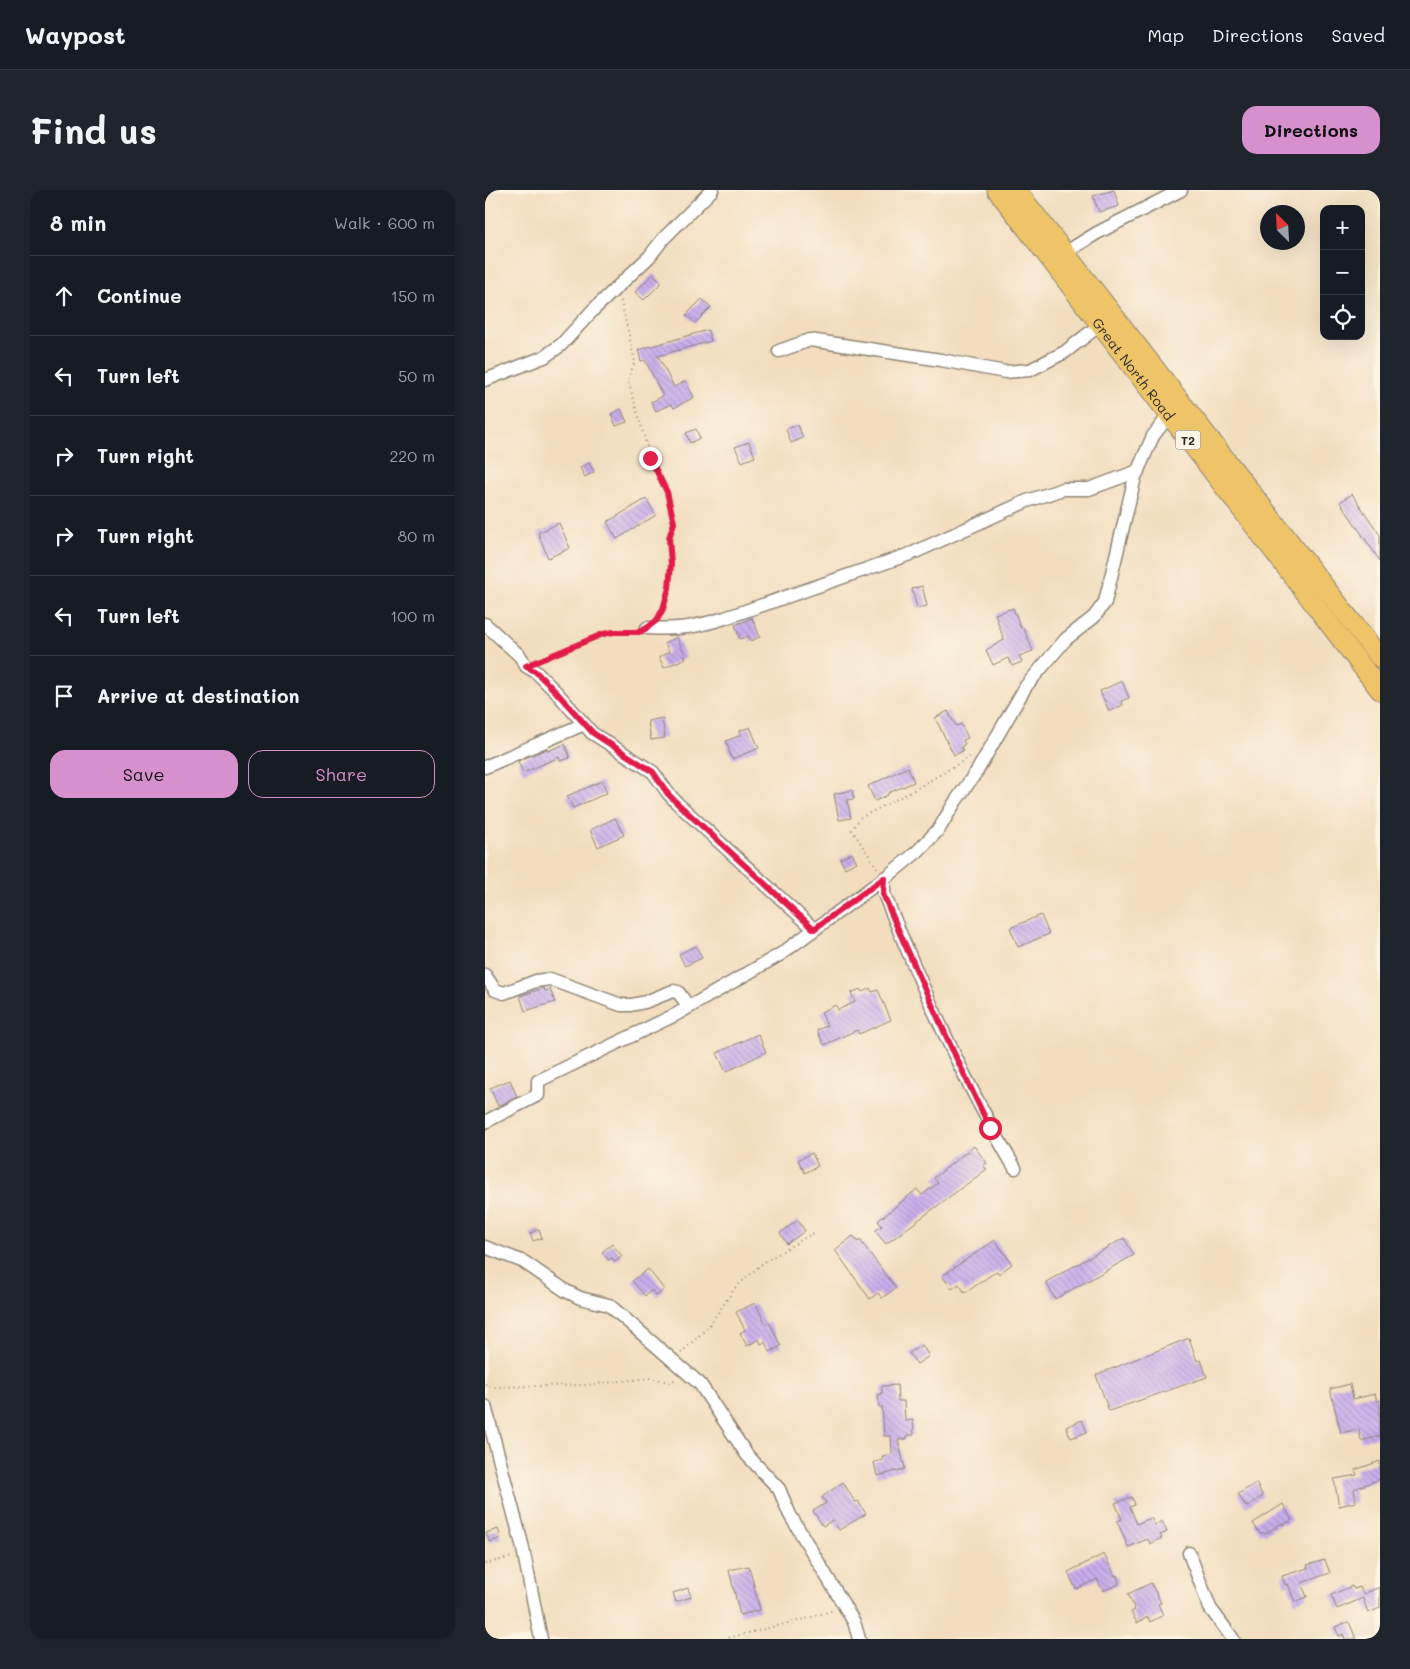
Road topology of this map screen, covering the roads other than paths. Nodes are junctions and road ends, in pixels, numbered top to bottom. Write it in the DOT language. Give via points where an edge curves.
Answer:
graph roads {
  1 [pos="712,190"];
  2 [pos="997,190"];
  3 [pos="1016,190"];
  4 [pos="1159,190"];
  5 [pos="1181,190"];
  6 [pos="1141,209"];
  7 [pos="1058,257"];
  8 [pos="1101,324"];
  9 [pos="779,352"];
  10 [pos="485,380"];
  11 [pos="1174,408"];
  12 [pos="1138,472"];
  13 [pos="485,624"];
  14 [pos="647,628"];
  15 [pos="1380,658"];
  16 [pos="1380,690"];
  17 [pos="584,724"];
  18 [pos="485,767"];
  19 [pos="884,878"];
  20 [pos="814,929"];
  21 [pos="485,975"];
  22 [pos="689,1007"];
  23 [pos="485,1122"];
  24 [pos="1015,1168"];
  25 [pos="485,1246"];
  26 [pos="485,1406"];
  27 [pos="1189,1553"];
  28 [pos="541,1639"];
  29 [pos="859,1639"];
  30 [pos="1233,1639"];
  1 -- 10 [label="street" via="561,346 544,357"];
  2 -- 7 [label="highway, Great North Road / T2"];
  3 -- 7 [label="highway, Great North Road / T2"];
  4 -- 6 [label="street"];
  5 -- 6 [label="street"];
  6 -- 7 [label="street"];
  7 -- 8 [label="highway, Great North Road / T2"];
  7 -- 11 [label="highway, Great North Road / T2"];
  8 -- 9 [label="street" via="1065,352 1030,370 1005,372 810,340"];
  8 -- 11 [label="highway, Great North Road / T2"];
  11 -- 12 [label="street" via="1153,436"];
  11 -- 15 [label="highway, Great North Road / T2"];
  11 -- 16 [label="highway, Great North Road / T2"];
  12 -- 14 [label="street" via="1089,489 1063,489 1027,501 913,552 725,618 672,630"];
  12 -- 19 [label="street" via="1105,602 1094,617 1066,639 1031,680 939,829 917,852"];
  13 -- 17 [label="street" via="557,693"];
  17 -- 18 [label="street"];
  17 -- 20 [label="street" via="653,772 677,803"];
  19 -- 20 [label="street"];
  19 -- 24 [label="street" via="883,894 953,1051 990,1128"];
  20 -- 22 [label="street" via="794,946"];
  21 -- 22 [label="street" via="495,990 504,993 550,979 621,1005 637,1005 673,990"];
  22 -- 23 [label="street" via="538,1081 538,1095"];
  25 -- 29 [label="street" via="524,1262 580,1298 609,1305 700,1384 747,1456 779,1489 790,1515 854,1622"];
  26 -- 28 [label="street" via="524,1554"];
  27 -- 30 [label="street" via="1210,1608"];
}
